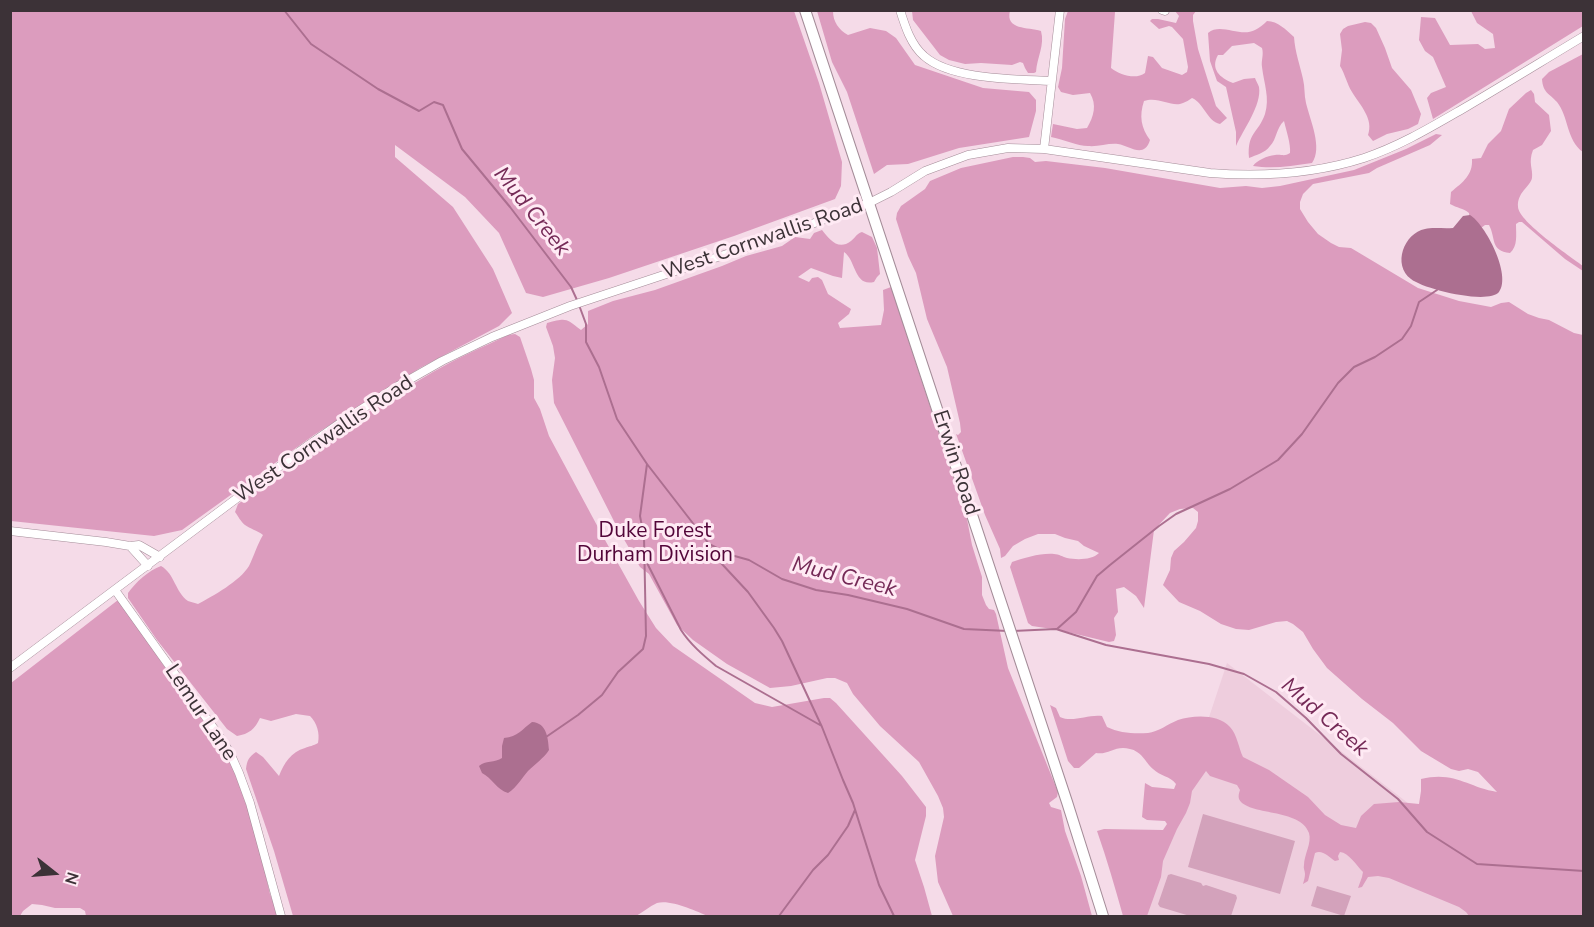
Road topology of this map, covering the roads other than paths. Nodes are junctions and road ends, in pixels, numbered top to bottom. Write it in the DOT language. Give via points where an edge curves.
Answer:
graph roads {
  1 [pos="805,10"];
  2 [pos="900,10"];
  3 [pos="1060,10"];
  4 [pos="1584,36"];
  5 [pos="1052,81"];
  6 [pos="1044,149"];
  7 [pos="868,203"];
  8 [pos="10,531"];
  9 [pos="130,546"];
  10 [pos="160,557"];
  11 [pos="148,566"];
  12 [pos="115,590"];
  13 [pos="10,668"];
  14 [pos="281,916"];
  15 [pos="1103,916"];
  1 -- 7 [label="main road, Erwin Road"];
  2 -- 5 [label="street" via="918,50 941,67 964,74"];
  3 -- 5 [label="street"];
  4 -- 6 [label="street, West Cornwallis Road" via="1414,136 1378,153 1327,167 1235,175"];
  5 -- 6 [label="street"];
  6 -- 7 [label="street, West Cornwallis Road" via="1008,148 968,154 925,171"];
  7 -- 10 [label="street, West Cornwallis Road" via="570,306 460,352 346,419"];
  7 -- 15 [label="main road, Erwin Road"];
  8 -- 9 [label="street"];
  9 -- 10 [label="street" via="139,545"];
  9 -- 11 [label="street"];
  10 -- 11 [label="street, West Cornwallis Road"];
  11 -- 12 [label="street, West Cornwallis Road"];
  12 -- 13 [label="street, West Cornwallis Road"];
  12 -- 14 [label="street, Lemur Lane" via="230,753 250,803"];
}
